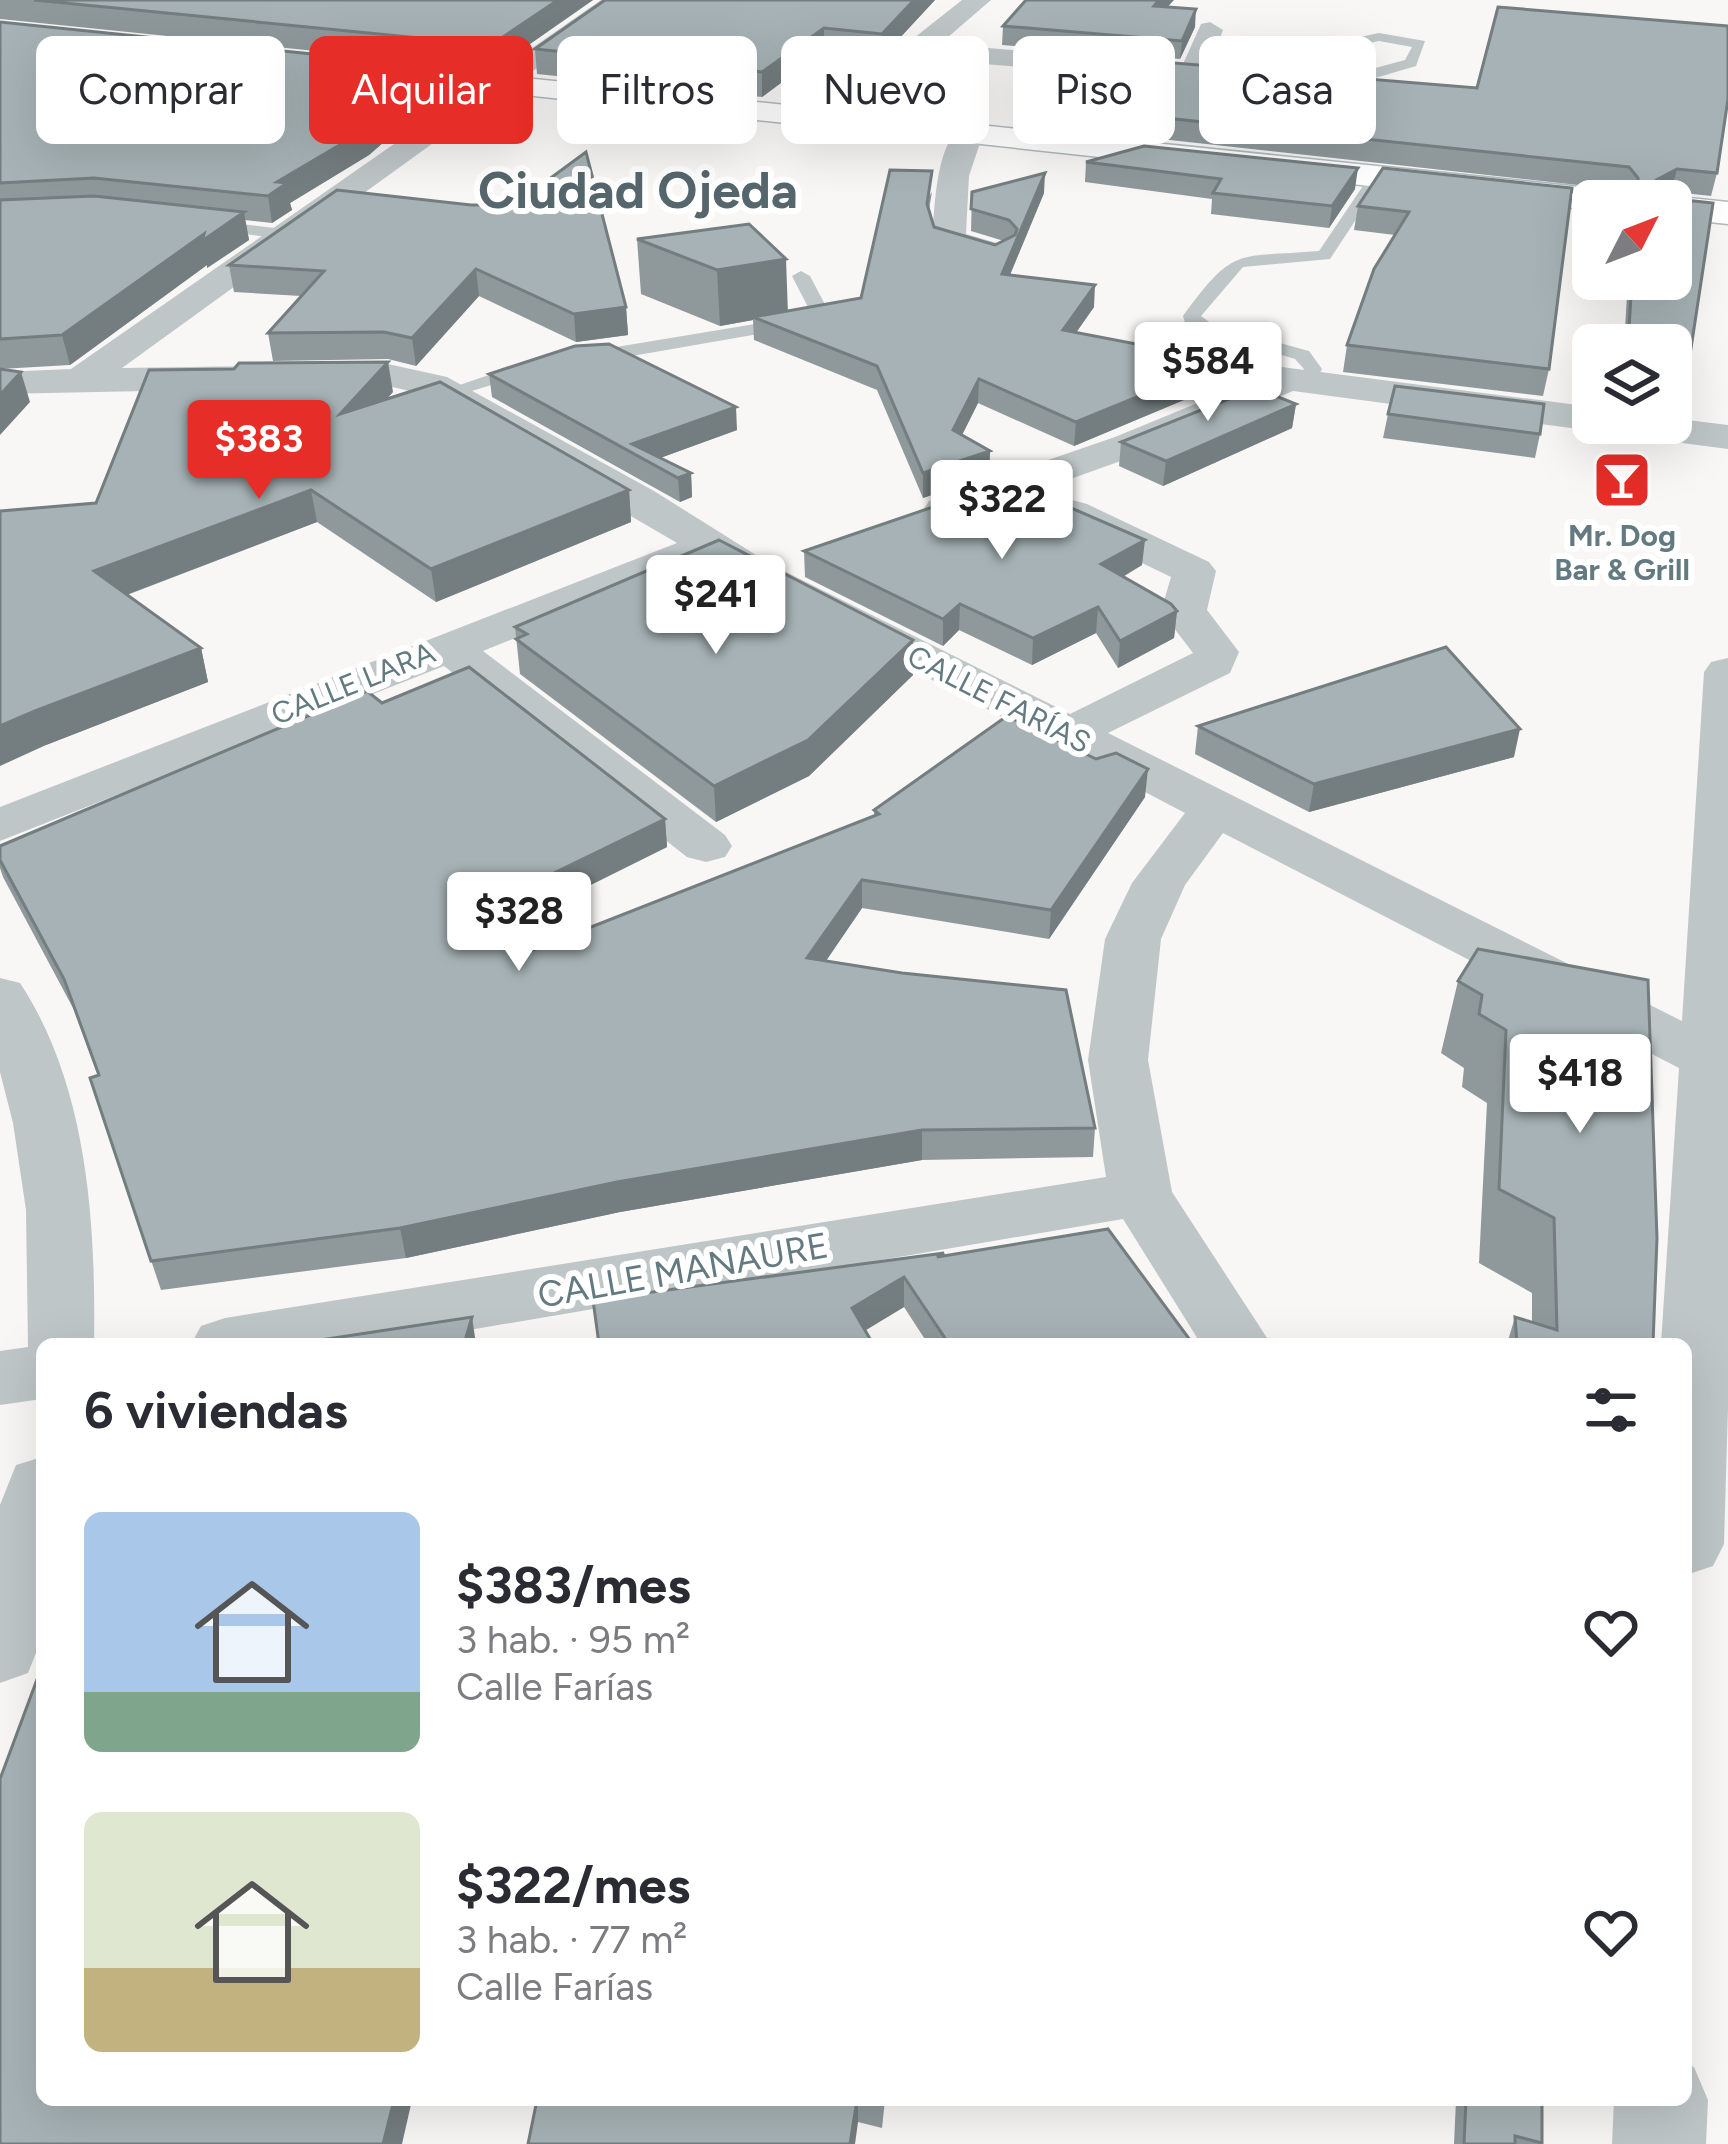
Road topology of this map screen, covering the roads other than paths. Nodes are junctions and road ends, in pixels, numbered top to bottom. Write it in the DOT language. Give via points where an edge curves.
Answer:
graph roads {
  1 [pos="618,0"];
  2 [pos="978,0"];
  3 [pos="1210,30"];
  4 [pos="933,36"];
  5 [pos="989,56"];
  6 [pos="533,58"];
  7 [pos="1331,82"];
  8 [pos="533,88"];
  9 [pos="781,115"];
  10 [pos="989,136"];
  11 [pos="411,144"];
  12 [pos="964,144"];
  13 [pos="1376,177"];
  14 [pos="1572,197"];
  15 [pos="1692,209"];
  16 [pos="1728,213"];
  17 [pos="177,221"];
  18 [pos="284,235"];
  19 [pos="995,253"];
  20 [pos="801,276"];
  21 [pos="570,359"];
  22 [pos="547,361"];
  23 [pos="1202,364"];
  24 [pos="1296,381"];
  25 [pos="0,383"];
  26 [pos="76,383"];
  27 [pos="448,392"];
  28 [pos="1572,416"];
  29 [pos="1692,432"];
  30 [pos="1728,437"];
  31 [pos="1012,487"];
  32 [pos="905,523"];
  33 [pos="707,545"];
  34 [pos="445,646"];
  35 [pos="1728,672"];
  36 [pos="1069,734"];
  37 [pos="1214,810"];
  38 [pos="0,825"];
  39 [pos="706,846"];
  40 [pos="1723,891"];
  41 [pos="0,996"];
  42 [pos="1707,1058"];
  43 [pos="1140,1194"];
  44 [pos="1715,1195"];
  45 [pos="60,1338"];
  46 [pos="264,1338"];
  47 [pos="1233,1338"];
  48 [pos="36,1373"];
  49 [pos="0,1378"];
  50 [pos="1692,1472"];
  51 [pos="36,1509"];
  52 [pos="0,1648"];
  53 [pos="1661,2106"];
  54 [pos="1659,2144"];
  1 -- 6 [label="street"];
  2 -- 4 [label="street"];
  3 -- 5 [label="street" via="1200,74"];
  7 -- 7 [label="lane" via="1411,63 1420,44 1360,41"];
  8 -- 9 [label="street"];
  10 -- 13 [label="street"];
  11 -- 18 [label="street"];
  12 -- 19 [label="street" via="953,176 949,239"];
  13 -- 14 [label="street"];
  13 -- 24 [label="lane" via="1324,255 1232,265 1192,316 1206,328 1302,355 1313,369"];
  15 -- 16 [label="street"];
  17 -- 18 [label="lane"];
  18 -- 26 [label="street"];
  20 -- 21 [label="lane" via="820,312 809,320"];
  22 -- 27 [label="lane"];
  23 -- 24 [label="street"];
  24 -- 28 [label="street"];
  24 -- 31 [label="street"];
  25 -- 26 [label="street, CALLE FARÍAS"];
  26 -- 27 [label="street, CALLE FARÍAS" via="388,375"];
  27 -- 33 [label="street, CALLE FARÍAS"];
  29 -- 30 [label="street"];
  31 -- 32 [label="street"];
  31 -- 36 [label="street" via="1186,564 1195,581 1184,611 1216,652 1213,663"];
  33 -- 34 [label="street, CALLE LARA"];
  33 -- 36 [label="street, CALLE FARÍAS" via="778,567"];
  34 -- 38 [label="street, CALLE LARA"];
  34 -- 39 [label="street"];
  35 -- 40 [label="street"];
  36 -- 37 [label="street, CALLE FARÍAS"];
  37 -- 42 [label="street, CALLE FARÍAS"];
  37 -- 43 [label="street" via="1159,883 1133,939 1118,1060"];
  40 -- 42 [label="street"];
  41 -- 45 [label="street" via="41,1105 57,1184"];
  42 -- 44 [label="street"];
  43 -- 46 [label="street, CALLE MANAURE"];
  43 -- 47 [label="street"];
  44 -- 50 [label="street"];
  48 -- 49 [label="street"];
  51 -- 52 [label="street"];
  53 -- 54 [label="street"];
}
